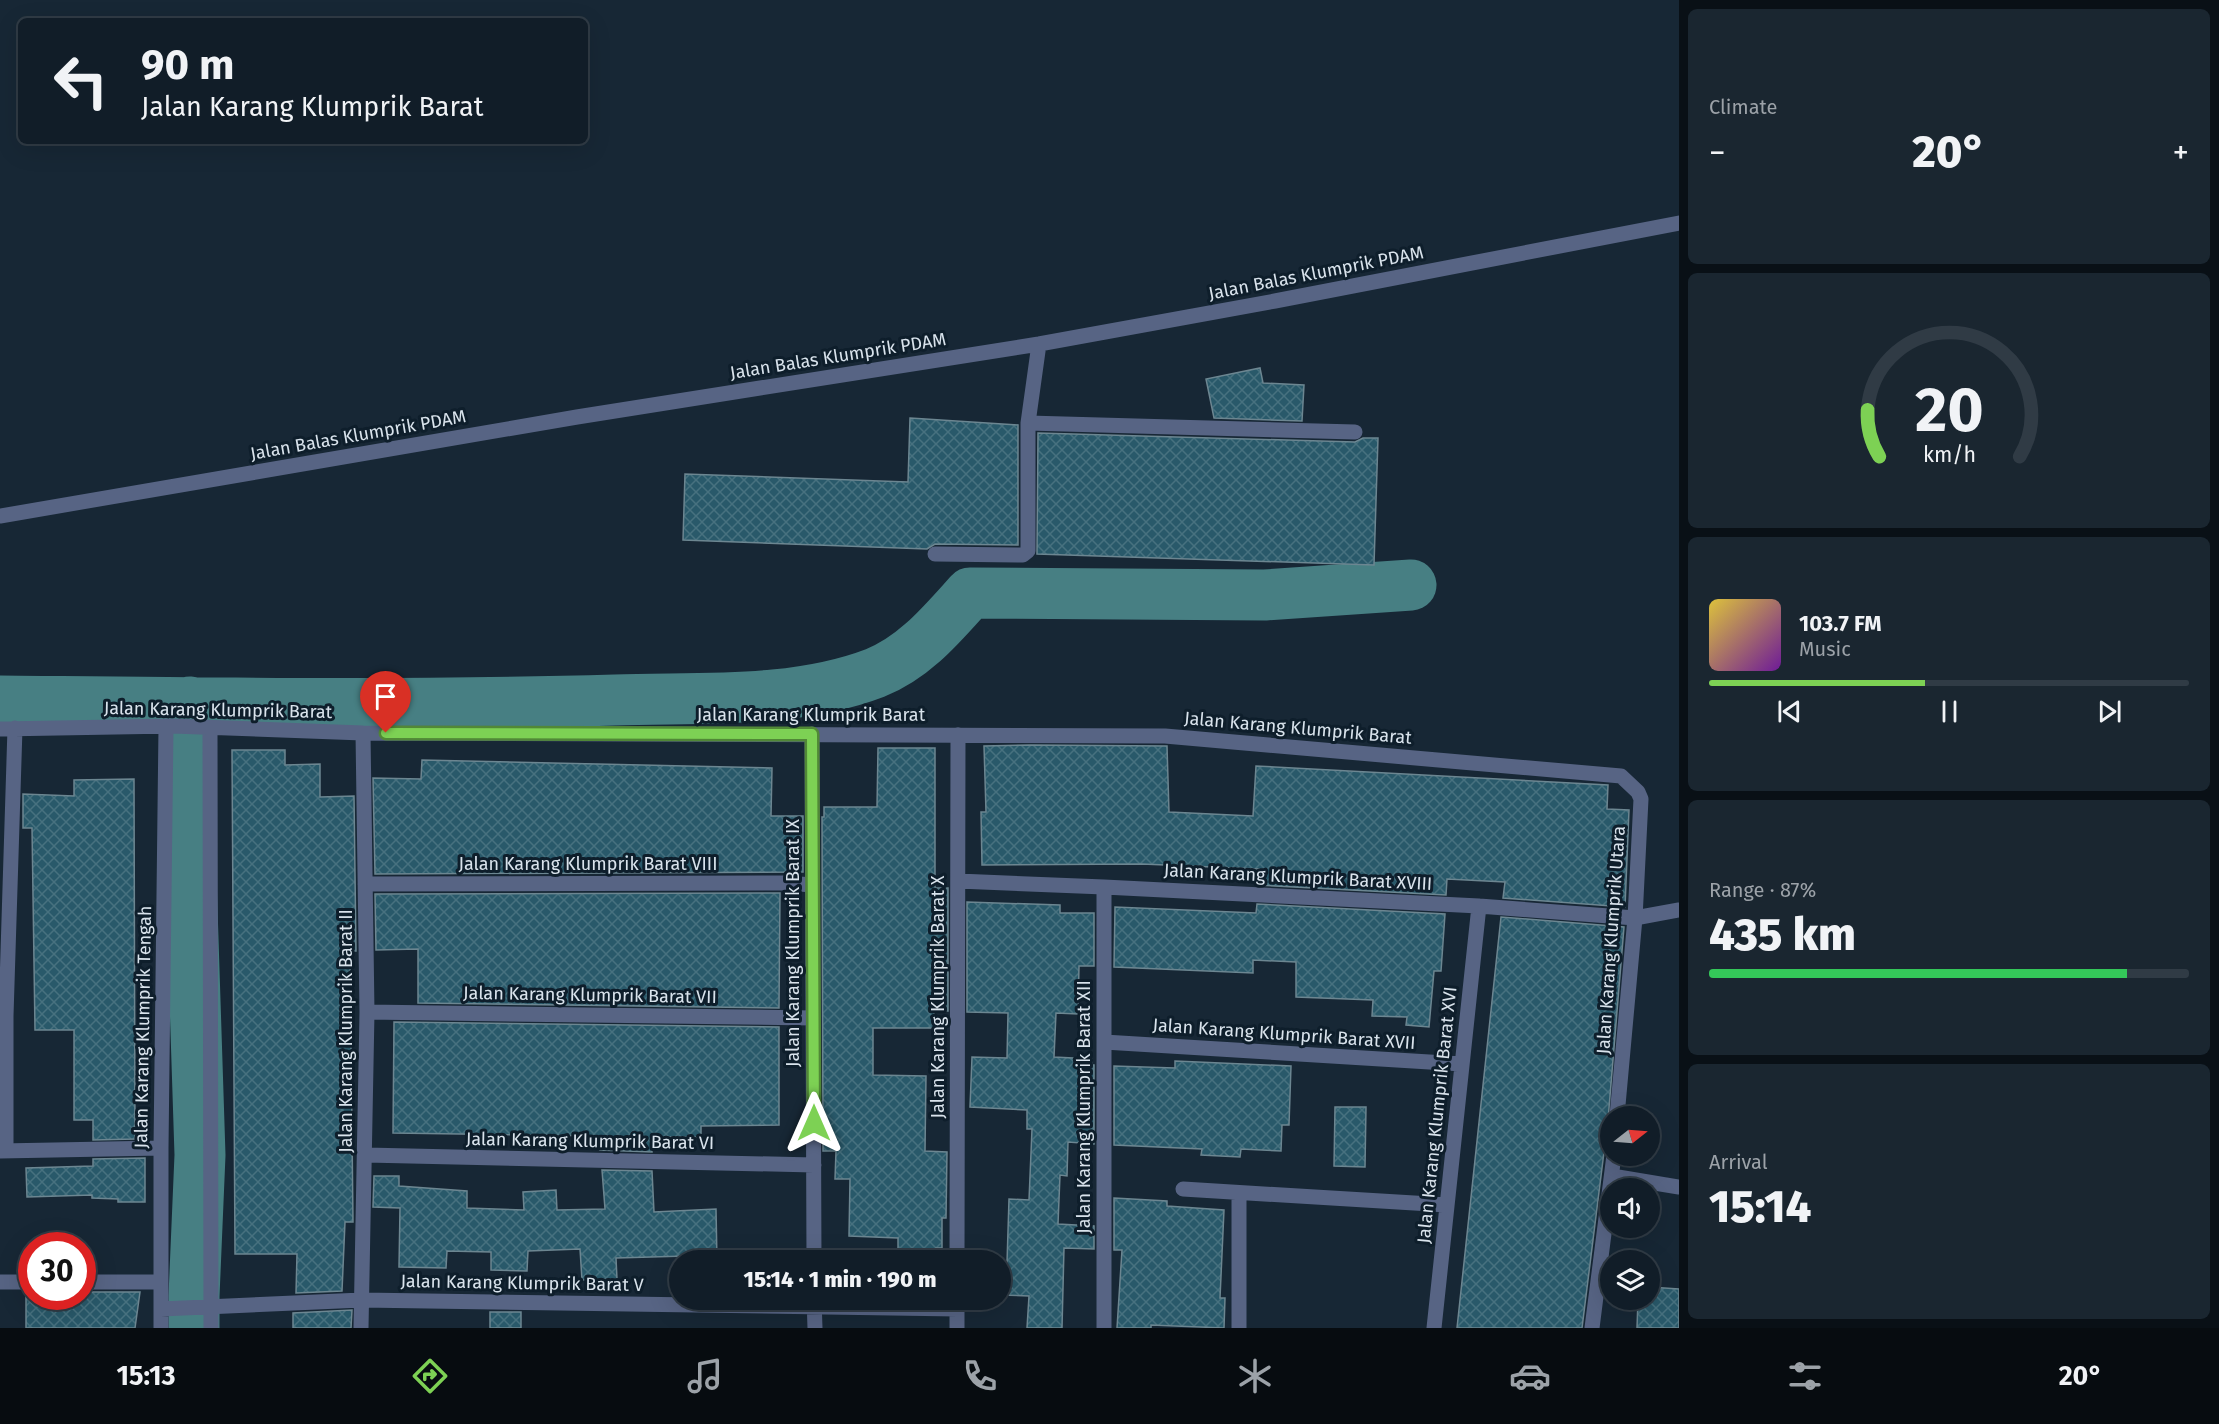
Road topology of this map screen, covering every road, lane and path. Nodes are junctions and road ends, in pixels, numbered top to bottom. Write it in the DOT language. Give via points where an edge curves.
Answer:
graph roads {
  1 [pos="1679,223"];
  2 [pos="1039,344"];
  3 [pos="1028,423"];
  4 [pos="1354,432"];
  5 [pos="0,516"];
  6 [pos="935,554"];
  7 [pos="169,726"];
  8 [pos="8,728"];
  9 [pos="205,728"];
  10 [pos="363,733"];
  11 [pos="812,734"];
  12 [pos="958,735"];
  13 [pos="1621,776"];
  14 [pos="958,881"];
  15 [pos="364,884"];
  16 [pos="812,885"];
  17 [pos="1104,887"];
  18 [pos="1479,906"];
  19 [pos="1679,910"];
  20 [pos="1635,918"];
  21 [pos="367,1012"];
  22 [pos="3,1016"];
  23 [pos="813,1017"];
  24 [pos="1104,1042"];
  25 [pos="1462,1064"];
  26 [pos="1618,1106"];
  27 [pos="161,1148"];
  28 [pos="3,1151"];
  29 [pos="366,1155"];
  30 [pos="814,1165"];
  31 [pos="1613,1166"];
  32 [pos="1612,1176"];
  33 [pos="1675,1186"];
  34 [pos="1183,1189"];
  35 [pos="1239,1193"];
  36 [pos="1447,1205"];
  37 [pos="814,1250"];
  38 [pos="957,1250"];
  39 [pos="0,1282"];
  40 [pos="18,1282"];
  41 [pos="96,1282"];
  42 [pos="161,1282"];
  43 [pos="362,1300"];
  44 [pos="669,1303"];
  45 [pos="211,1307"];
  46 [pos="167,1309"];
  47 [pos="814,1310"];
  48 [pos="957,1310"];
  49 [pos="161,1328"];
  50 [pos="212,1328"];
  51 [pos="362,1328"];
  52 [pos="814,1328"];
  53 [pos="957,1328"];
  54 [pos="1104,1328"];
  55 [pos="1239,1328"];
  56 [pos="1434,1328"];
  57 [pos="1592,1328"];
  1 -- 2 [label="street, Jalan Balas Klumprik PDAM"];
  2 -- 3 [label="street"];
  2 -- 5 [label="street, Jalan Balas Klumprik PDAM" via="577,417"];
  3 -- 4 [label="street"];
  3 -- 6 [label="street" via="1028,551 1023,555"];
  7 -- 8 [label="street, Jalan Karang Klumprik Barat"];
  7 -- 9 [label="street, Jalan Karang Klumprik Barat"];
  7 -- 27 [label="street, Jalan Karang Klumprik Tengah"];
  8 -- 22 [label="street"];
  9 -- 10 [label="street, Jalan Karang Klumprik Barat"];
  9 -- 45 [label="street"];
  10 -- 11 [label="street, Jalan Karang Klumprik Barat"];
  10 -- 15 [label="street, Jalan Karang Klumprik Barat II"];
  11 -- 12 [label="street, Jalan Karang Klumprik Barat"];
  11 -- 16 [label="street, Jalan Karang Klumprik Barat IX"];
  12 -- 13 [label="street, Jalan Karang Klumprik Barat" via="1165,736"];
  12 -- 14 [label="street, Jalan Karang Klumprik Barat X"];
  13 -- 20 [label="street, Jalan Karang Klumprik Utara" via="1641,799"];
  14 -- 17 [label="street, Jalan Karang Klumprik Barat XVIII"];
  14 -- 38 [label="street, Jalan Karang Klumprik Barat X"];
  15 -- 16 [label="street, Jalan Karang Klumprik Barat VIII"];
  15 -- 21 [label="street, Jalan Karang Klumprik Barat II"];
  16 -- 23 [label="street, Jalan Karang Klumprik Barat IX"];
  17 -- 18 [label="street, Jalan Karang Klumprik Barat XVIII"];
  17 -- 24 [label="street, Jalan Karang Klumprik Barat XII"];
  18 -- 20 [label="street, Jalan Karang Klumprik Barat XVIII"];
  18 -- 25 [label="street, Jalan Karang Klumprik Barat XVI"];
  19 -- 20 [label="street, Jalan Karang Klumprik Barat XVIII"];
  20 -- 26 [label="street, Jalan Karang Klumprik Utara"];
  21 -- 23 [label="street, Jalan Karang Klumprik Barat VII"];
  21 -- 29 [label="street, Jalan Karang Klumprik Barat II"];
  22 -- 28 [label="street"];
  23 -- 30 [label="street, Jalan Karang Klumprik Barat IX"];
  24 -- 25 [label="street, Jalan Karang Klumprik Barat XVII"];
  24 -- 54 [label="street, Jalan Karang Klumprik Barat XII"];
  25 -- 36 [label="street, Jalan Karang Klumprik Barat XVI"];
  27 -- 28 [label="street"];
  27 -- 42 [label="street, Jalan Karang Klumprik Tengah"];
  29 -- 30 [label="street, Jalan Karang Klumprik Barat VI"];
  29 -- 43 [label="street, Jalan Karang Klumprik Barat II"];
  30 -- 37 [label="street, Jalan Karang Klumprik Barat IX"];
  31 -- 32 [label="street"];
  32 -- 33 [label="street"];
  32 -- 57 [label="street"];
  34 -- 35 [label="street"];
  35 -- 36 [label="street"];
  35 -- 55 [label="street"];
  36 -- 56 [label="street, Jalan Karang Klumprik Barat XVI"];
  39 -- 40 [label="street"];
  41 -- 42 [label="street"];
  42 -- 46 [label="street, Jalan Karang Klumprik Tengah"];
  43 -- 44 [label="street, Jalan Karang Klumprik Barat V"];
  43 -- 45 [label="street, Jalan Karang Klumprik Barat V"];
  43 -- 51 [label="street, Jalan Karang Klumprik Barat II"];
  45 -- 46 [label="street, Jalan Karang Klumprik Barat V"];
  45 -- 50 [label="street"];
  46 -- 49 [label="street, Jalan Karang Klumprik Tengah"];
  47 -- 52 [label="street"];
  48 -- 53 [label="street"];
}
